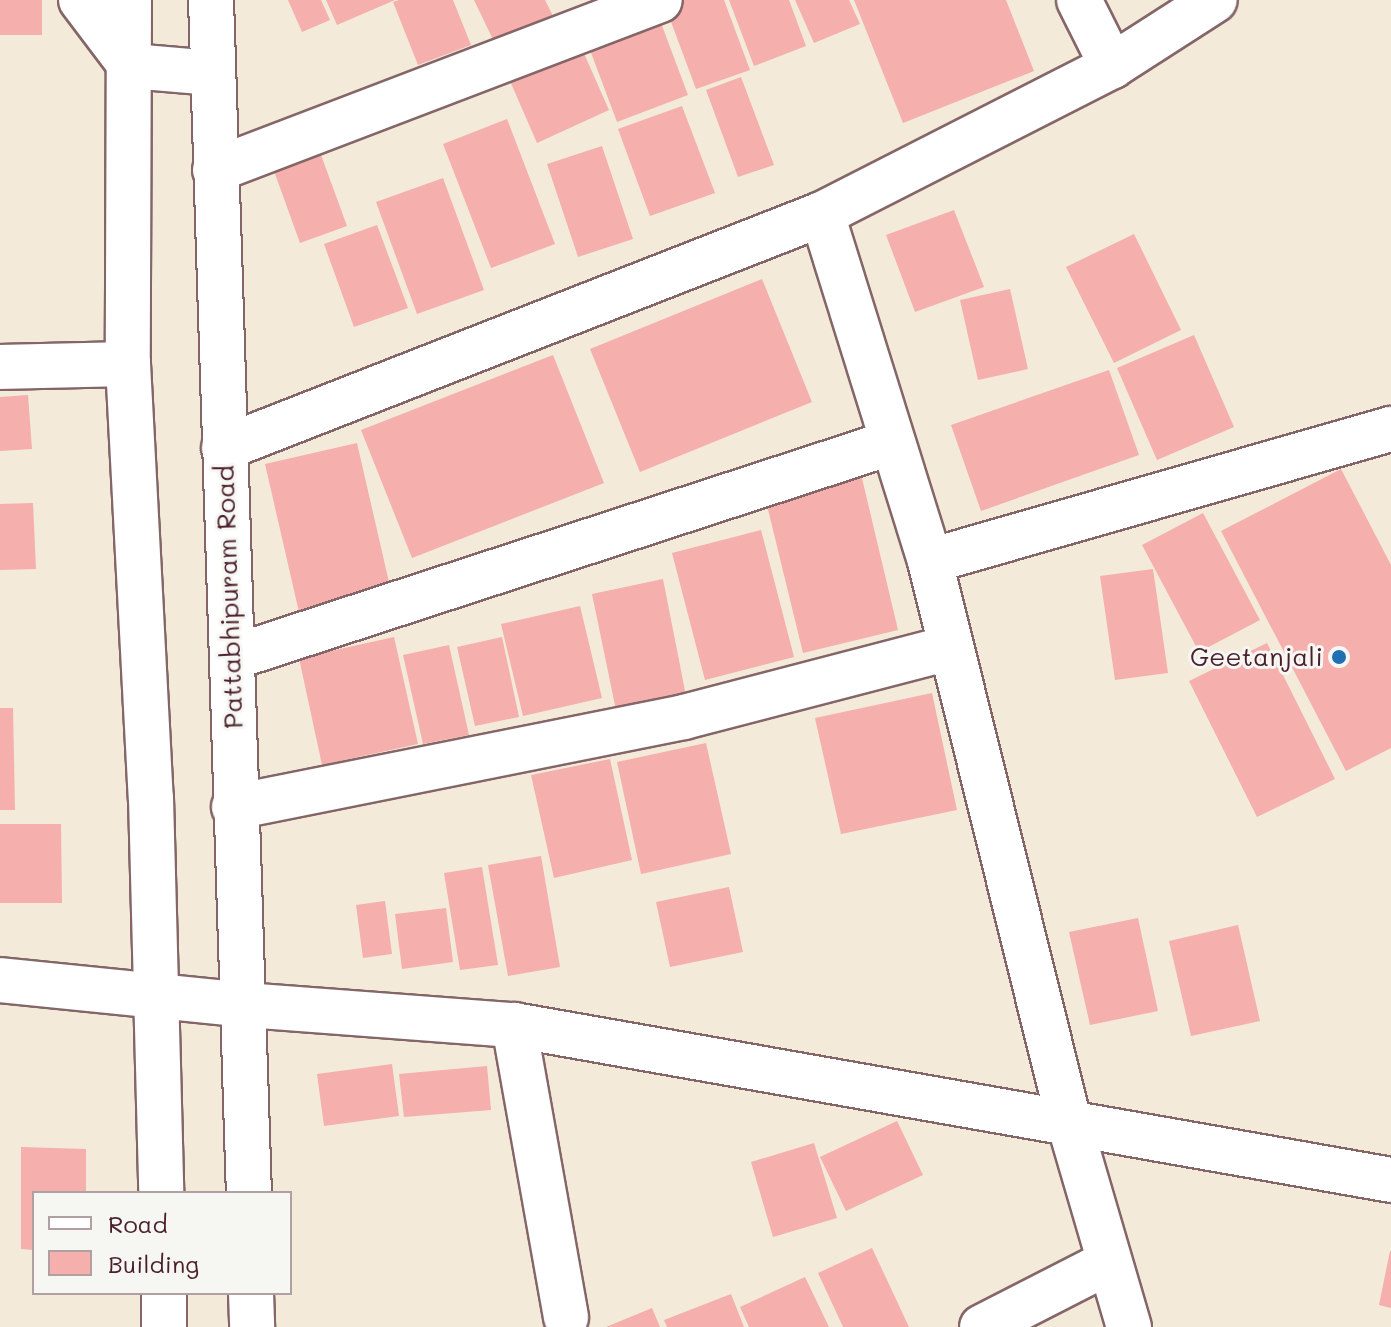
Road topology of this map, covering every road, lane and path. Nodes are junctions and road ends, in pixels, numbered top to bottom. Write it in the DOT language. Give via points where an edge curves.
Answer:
graph roads {
  1 [pos="81,0"];
  2 [pos="129,0"];
  3 [pos="211,0"];
  4 [pos="660,0"];
  5 [pos="1079,0"];
  6 [pos="1215,0"];
  7 [pos="131,66"];
  8 [pos="1112,66"];
  9 [pos="213,73"];
  10 [pos="215,170"];
  11 [pos="822,214"];
  12 [pos="128,364"];
  13 [pos="0,367"];
  14 [pos="1391,429"];
  15 [pos="890,443"];
  16 [pos="224,448"];
  17 [pos="930,561"];
  18 [pos="949,648"];
  19 [pos="234,657"];
  20 [pos="234,807"];
  21 [pos="0,980"];
  22 [pos="156,996"];
  23 [pos="246,1005"];
  24 [pos="514,1025"];
  25 [pos="1069,1122"];
  26 [pos="1391,1180"];
  27 [pos="161,1191"];
  28 [pos="249,1191"];
  29 [pos="1107,1263"];
  30 [pos="164,1295"];
  31 [pos="251,1295"];
  32 [pos="566,1317"];
  33 [pos="164,1327"];
  34 [pos="252,1327"];
  35 [pos="982,1327"];
  36 [pos="1129,1327"];
  1 -- 7 [label="street"];
  2 -- 7 [label="street"];
  3 -- 9 [label="street, Pattabhipuram Road"];
  4 -- 10 [label="street"];
  5 -- 8 [label="street"];
  6 -- 8 [label="street"];
  7 -- 9 [label="street"];
  7 -- 12 [label="street"];
  8 -- 11 [label="street"];
  9 -- 10 [label="street, Pattabhipuram Road"];
  10 -- 16 [label="street, Pattabhipuram Road"];
  11 -- 15 [label="street"];
  11 -- 16 [label="street"];
  12 -- 13 [label="street"];
  12 -- 22 [label="street"];
  14 -- 17 [label="street"];
  15 -- 17 [label="street"];
  15 -- 19 [label="street"];
  16 -- 19 [label="street, Pattabhipuram Road"];
  17 -- 18 [label="street"];
  18 -- 20 [label="street" via="684,717"];
  18 -- 25 [label="street"];
  19 -- 20 [label="street, Pattabhipuram Road"];
  20 -- 23 [label="street, Pattabhipuram Road"];
  21 -- 22 [label="street"];
  22 -- 23 [label="street"];
  22 -- 27 [label="street"];
  23 -- 24 [label="street"];
  23 -- 28 [label="street, Pattabhipuram Road"];
  24 -- 25 [label="street"];
  24 -- 32 [label="street"];
  25 -- 26 [label="street"];
  25 -- 29 [label="street"];
  29 -- 35 [label="street"];
  29 -- 36 [label="street"];
  30 -- 33 [label="street"];
  31 -- 34 [label="street"];
}
